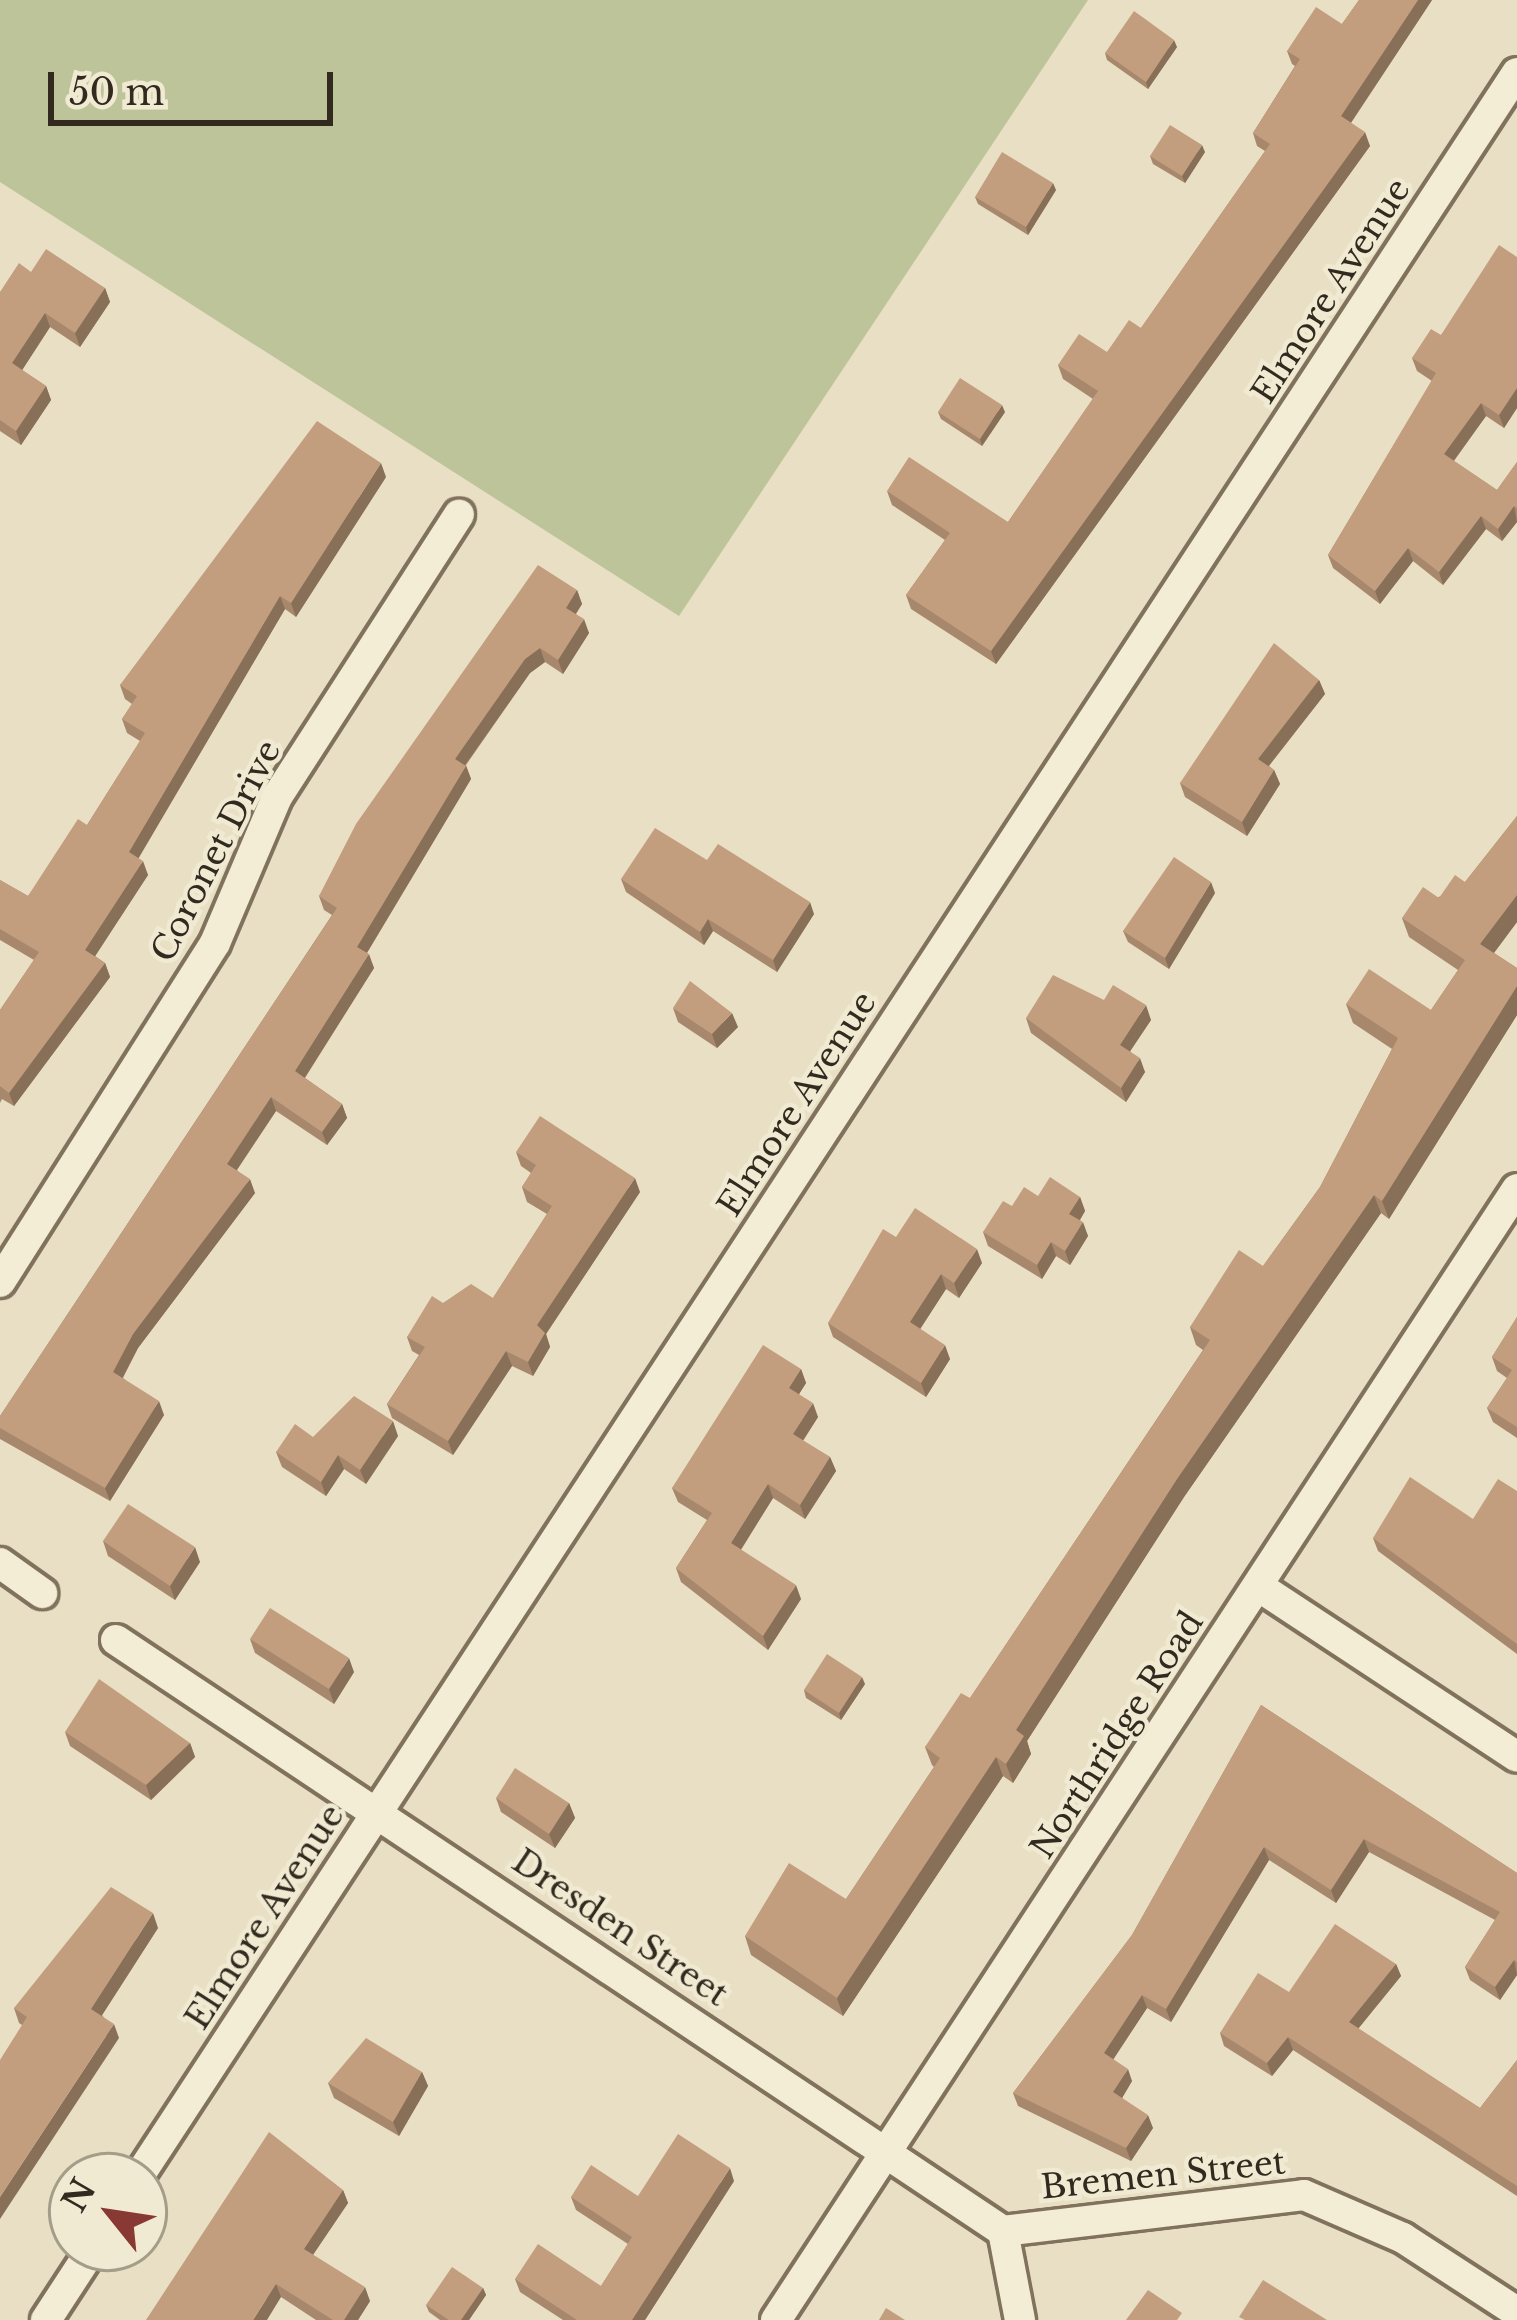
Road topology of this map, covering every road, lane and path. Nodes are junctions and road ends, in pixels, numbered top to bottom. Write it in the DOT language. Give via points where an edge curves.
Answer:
graph roads {
  1 [pos="1517,73"];
  2 [pos="459,515"];
  3 [pos="1515,1195"];
  4 [pos="0,1282"];
  5 [pos="0,1563"];
  6 [pos="1258,1586"];
  7 [pos="43,1593"];
  8 [pos="116,1640"];
  9 [pos="1517,1757"];
  10 [pos="379,1808"];
  11 [pos="886,2151"];
  12 [pos="156,2152"];
  13 [pos="1003,2230"];
  14 [pos="77,2272"];
  15 [pos="1517,2312"];
  16 [pos="46,2320"];
  17 [pos="776,2320"];
  18 [pos="1020,2320"];
  1 -- 10 [label="street, Elmore Avenue"];
  2 -- 4 [label="street, Coronet Drive" via="277,797 215,943"];
  3 -- 6 [label="street, Northridge Road"];
  5 -- 7 [label="street"];
  6 -- 9 [label="street"];
  6 -- 11 [label="street, Northridge Road"];
  8 -- 10 [label="street, Dresden Street"];
  10 -- 11 [label="street, Dresden Street"];
  10 -- 12 [label="street, Elmore Avenue"];
  11 -- 13 [label="street, Dresden Street"];
  11 -- 17 [label="street, Northridge Road"];
  13 -- 15 [label="street, Bremen Street" via="1304,2195 1403,2238"];
  13 -- 18 [label="street"];
  14 -- 16 [label="street"];
}
